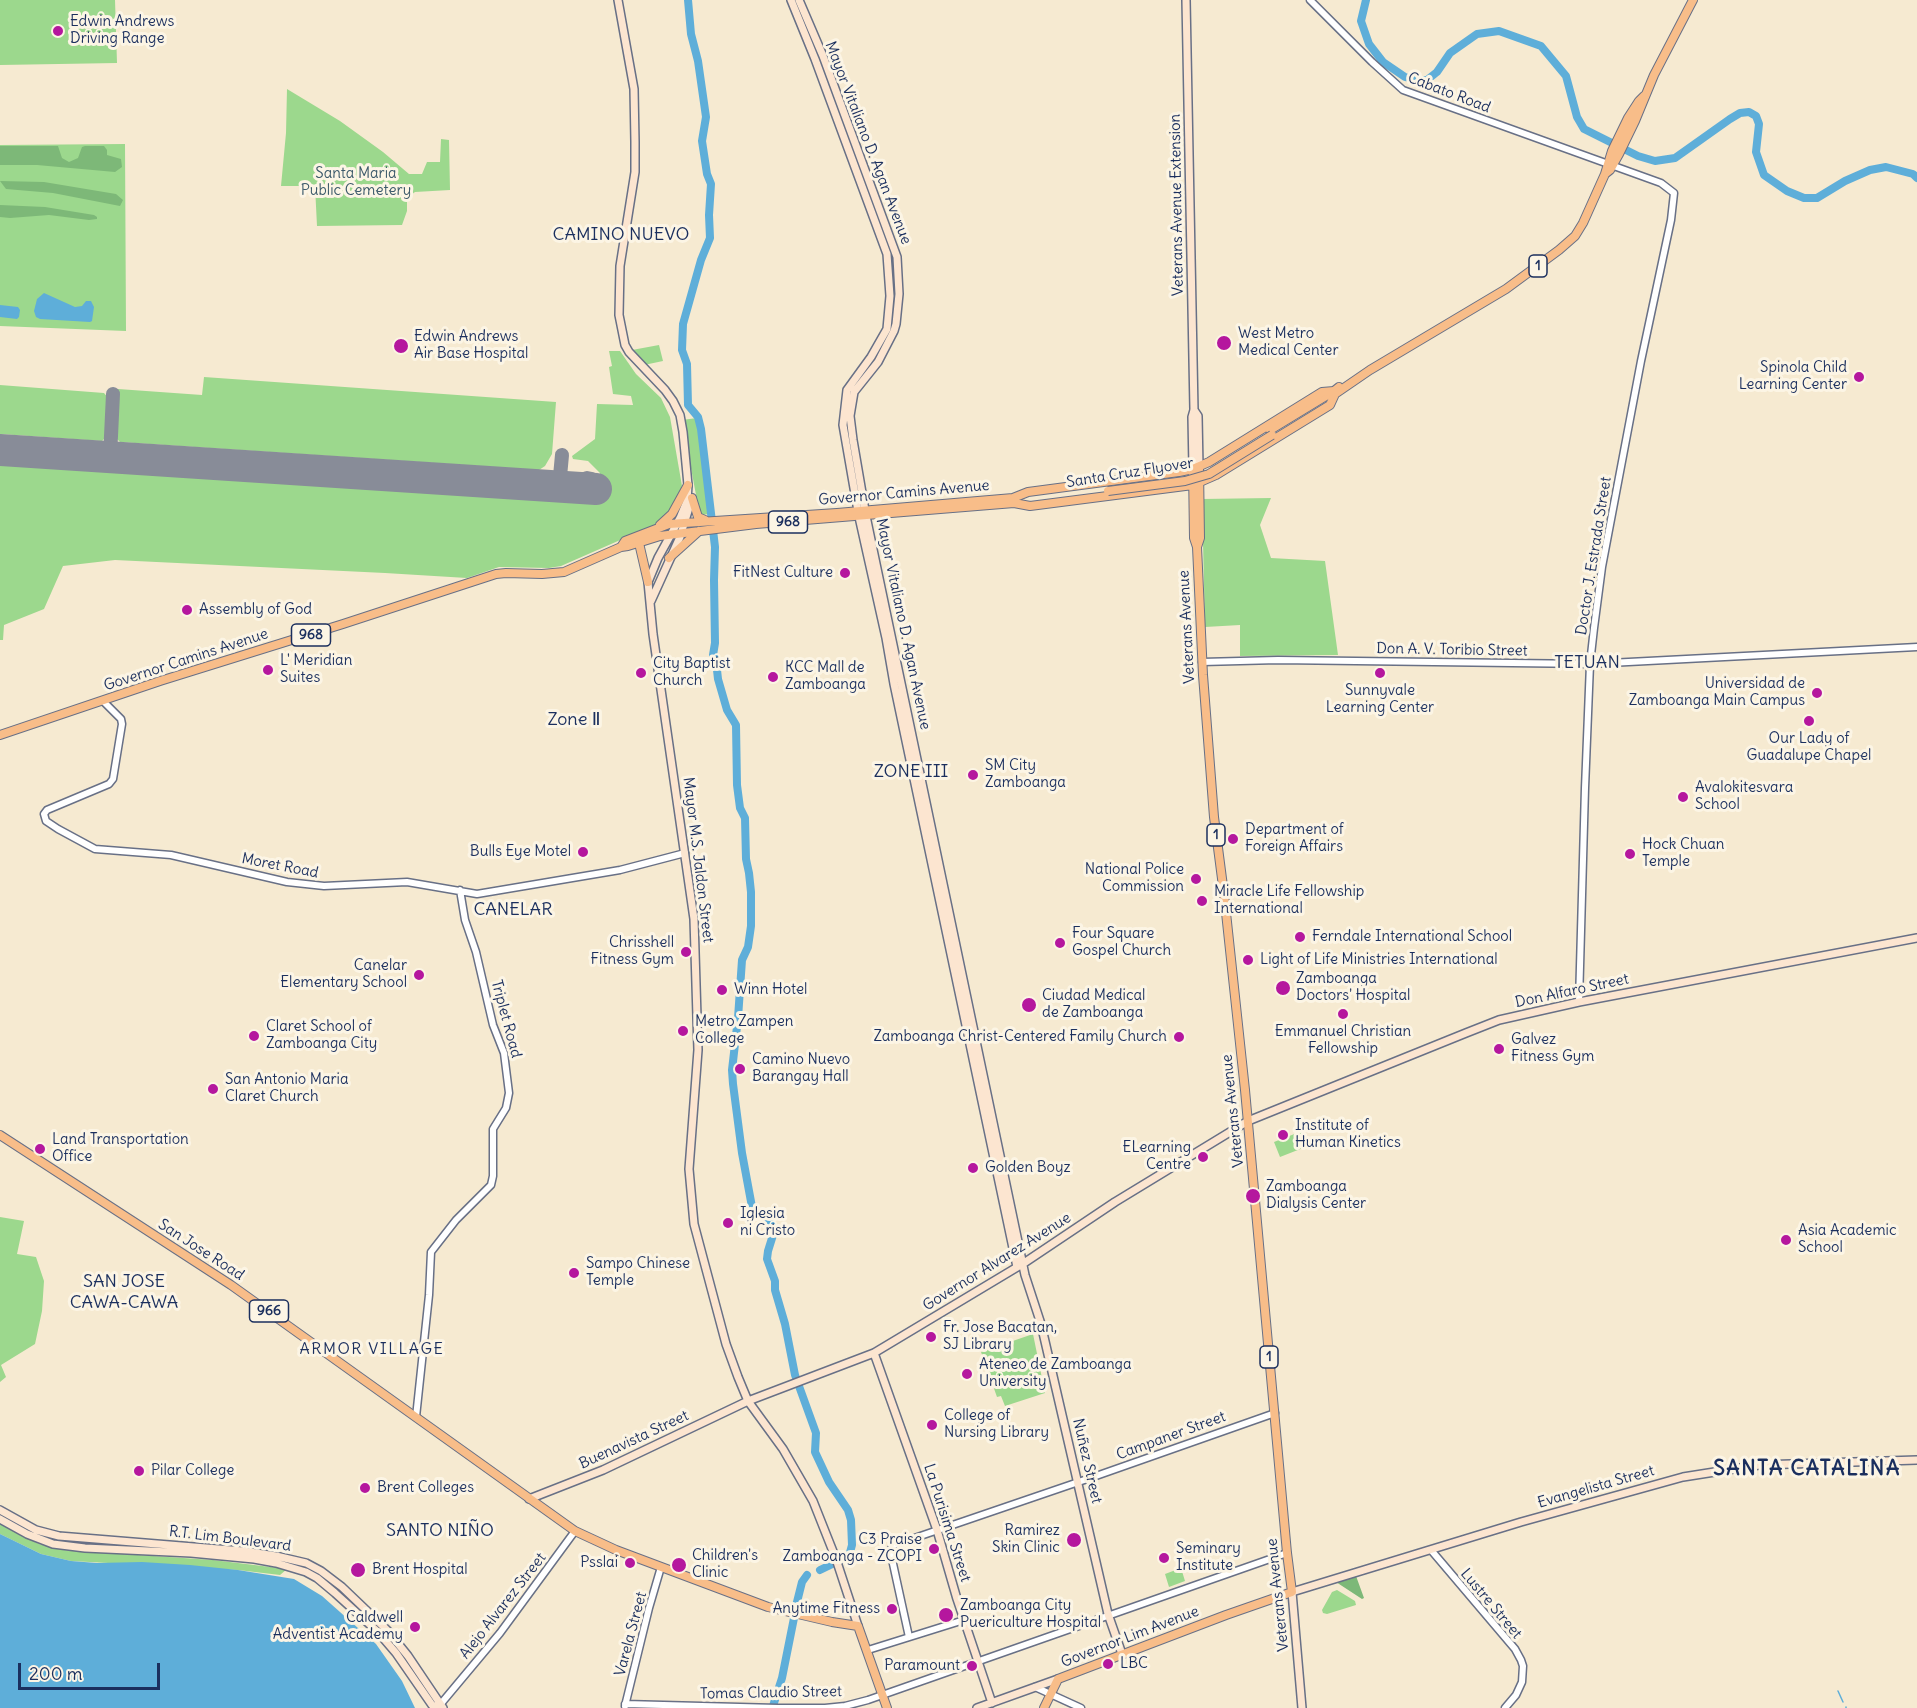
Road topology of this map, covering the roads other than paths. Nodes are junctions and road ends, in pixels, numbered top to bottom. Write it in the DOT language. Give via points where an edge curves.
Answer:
graph roads {
  1 [pos="618,0"];
  2 [pos="791,0"];
  3 [pos="799,0"];
  4 [pos="1186,0"];
  5 [pos="1310,0"];
  6 [pos="1693,0"];
  7 [pos="819,58"];
  8 [pos="1610,165"];
  9 [pos="894,305"];
  10 [pos="888,324"];
  11 [pos="896,324"];
  12 [pos="1334,393"];
  13 [pos="1257,433"];
  14 [pos="1264,445"];
  15 [pos="1236,446"];
  16 [pos="1244,458"];
  17 [pos="1215,459"];
  18 [pos="1196,468"];
  19 [pos="1223,471"];
  20 [pos="1171,473"];
  21 [pos="1145,476"];
  22 [pos="1120,480"];
  23 [pos="1196,484"];
  24 [pos="688,485"];
  25 [pos="1173,488"];
  26 [pos="1147,491"];
  27 [pos="1122,495"];
  28 [pos="692,498"];
  29 [pos="1014,500"];
  30 [pos="862,513"];
  31 [pos="681,523"];
  32 [pos="704,527"];
  33 [pos="655,529"];
  34 [pos="681,532"];
  35 [pos="672,534"];
  36 [pos="639,543"];
  37 [pos="621,547"];
  38 [pos="669,558"];
  39 [pos="648,582"];
  40 [pos="650,604"];
  41 [pos="1917,647"];
  42 [pos="1202,662"];
  43 [pos="1590,664"];
  44 [pos="103,701"];
  45 [pos="0,735"];
  46 [pos="685,853"];
  47 [pos="460,890"];
  48 [pos="1917,938"];
  49 [pos="1579,1002"];
  50 [pos="1248,1121"];
  51 [pos="0,1135"];
  52 [pos="1020,1265"];
  53 [pos="1025,1275"];
  54 [pos="874,1353"];
  55 [pos="748,1401"];
  56 [pos="1275,1413"];
  57 [pos="416,1417"];
  58 [pos="1917,1460"];
  59 [pos="1078,1482"];
  60 [pos="529,1499"];
  61 [pos="0,1510"];
  62 [pos="0,1519"];
  63 [pos="937,1530"];
  64 [pos="575,1532"];
  65 [pos="1431,1550"];
  66 [pos="1287,1553"];
  67 [pos="662,1567"];
  68 [pos="1292,1592"];
  69 [pos="1108,1614"];
  70 [pos="964,1620"];
  71 [pos="858,1626"];
  72 [pos="909,1637"];
  73 [pos="867,1650"];
  74 [pos="1122,1654"];
  75 [pos="977,1661"];
  76 [pos="1058,1679"];
  77 [pos="1035,1687"];
  78 [pos="883,1694"];
  79 [pos="1051,1694"];
  80 [pos="992,1702"];
  81 [pos="437,1706"];
  82 [pos="624,1706"];
  83 [pos="749,1708"];
  84 [pos="887,1708"];
  85 [pos="977,1708"];
  86 [pos="1044,1708"];
  87 [pos="1081,1708"];
  88 [pos="1302,1708"];
  89 [pos="1505,1708"];
  1 -- 24 [label="main road, Mayor M.S. Jaldon Street" via="634,89 636,142 620,266 619,315 629,352 665,390 680,415"];
  2 -- 7 [label="main road, Mayor Vitaliano D. Agan Avenue"];
  3 -- 7 [label="main road, Mayor Vitaliano D. Agan Avenue"];
  4 -- 18 [label="main road, Veterans Avenue Extension" via="1194,410 1198,416"];
  5 -- 8 [label="street, Cabato Road" via="1403,90"];
  6 -- 8 [label="main road, 1"];
  7 -- 9 [label="main road, Mayor Vitaliano D. Agan Avenue" via="897,257 893,266"];
  8 -- 12 [label="main road, 1" via="1575,236 1559,250 1506,289"];
  8 -- 43 [label="street, Doctor J. Estrada Street" via="1668,187 1674,193 1674,202 1602,567"];
  9 -- 10 [label="main road, Mayor Vitaliano D. Agan Avenue"];
  9 -- 11 [label="main road, Mayor Vitaliano D. Agan Avenue"];
  10 -- 11 [label="main road"];
  10 -- 30 [label="main road, Mayor Vitaliano D. Agan Avenue" via="845,398 843,425"];
  11 -- 30 [label="main road, Mayor Vitaliano D. Agan Avenue" via="878,362 854,392 851,424"];
  12 -- 13 [label="main road, Governor Camins Avenue" via="1322,392"];
  12 -- 14 [label="main road, Governor Camins Avenue" via="1330,405"];
  12 -- 29 [label="main road, Santa Cruz Flyover, bridge" via="1209,474 1185,481"];
  13 -- 14 [label="main road"];
  13 -- 15 [label="main road, Governor Camins Avenue"];
  14 -- 16 [label="main road, Governor Camins Avenue"];
  15 -- 16 [label="main road"];
  15 -- 17 [label="main road, Governor Camins Avenue"];
  16 -- 19 [label="main road, Governor Camins Avenue"];
  17 -- 18 [label="main road, Governor Camins Avenue"];
  17 -- 19 [label="main road"];
  18 -- 20 [label="main road, Governor Camins Avenue / 968"];
  18 -- 23 [label="main road, 1"];
  19 -- 23 [label="main road, Governor Camins Avenue"];
  20 -- 21 [label="main road, Governor Camins Avenue / 968"];
  20 -- 25 [label="main road"];
  21 -- 22 [label="main road, Governor Camins Avenue / 968"];
  21 -- 26 [label="main road"];
  22 -- 27 [label="main road"];
  22 -- 29 [label="main road, Governor Camins Avenue / 968" via="1028,492"];
  23 -- 25 [label="main road, Governor Camins Avenue / 968"];
  23 -- 42 [label="main road, Veterans Avenue / 1" via="1194,538"];
  24 -- 28 [label="main road, Mayor M.S. Jaldon Street"];
  24 -- 31 [label="main road, Mayor M.S. Jaldon Street"];
  24 -- 33 [label="main road" via="672,514"];
  25 -- 26 [label="main road, Governor Camins Avenue / 968"];
  26 -- 27 [label="main road, Governor Camins Avenue / 968"];
  27 -- 29 [label="main road, Governor Camins Avenue / 968" via="1030,506"];
  28 -- 31 [label="main road, Mayor M.S. Jaldon Street"];
  28 -- 32 [label="main road"];
  29 -- 30 [label="main road, Governor Camins Avenue / 968"];
  30 -- 32 [label="main road, Governor Camins Avenue / 968"];
  30 -- 52 [label="main road, Mayor Vitaliano D. Agan Avenue"];
  31 -- 32 [label="main road, Governor Camins Avenue / 968"];
  31 -- 33 [label="main road, Governor Camins Avenue / 968"];
  31 -- 34 [label="main road, Mayor M.S. Jaldon Street"];
  31 -- 35 [label="main road, Mayor M.S. Jaldon Street"];
  32 -- 34 [label="main road, Governor Camins Avenue / 968"];
  32 -- 38 [label="main road"];
  33 -- 37 [label="main road, Governor Camins Avenue / 968"];
  34 -- 35 [label="main road, Governor Camins Avenue / 968"];
  34 -- 38 [label="main road, Mayor M.S. Jaldon Street"];
  35 -- 36 [label="main road, Governor Camins Avenue / 968"];
  35 -- 39 [label="main road, Mayor M.S. Jaldon Street"];
  36 -- 37 [label="main road, Governor Camins Avenue / 968"];
  36 -- 39 [label="main road"];
  37 -- 44 [label="main road, Governor Camins Avenue / 968" via="564,572 486,577"];
  38 -- 40 [label="main road, Mayor M.S. Jaldon Street"];
  39 -- 40 [label="main road, Mayor M.S. Jaldon Street"];
  40 -- 46 [label="main road, Mayor M.S. Jaldon Street"];
  41 -- 43 [label="street, Don A. V. Toribio Street"];
  42 -- 43 [label="street, Don A. V. Toribio Street"];
  42 -- 50 [label="main road, Veterans Avenue / 1" via="1214,817"];
  43 -- 49 [label="street, Doctor J. Estrada Street"];
  44 -- 45 [label="main road, Governor Camins Avenue / 968"];
  44 -- 47 [label="street, Moret Road" via="122,724 113,779 44,814 49,823 76,840 95,849 171,855 296,883 328,886 406,882"];
  46 -- 47 [label="street, Moret Road" via="633,868 485,894"];
  46 -- 55 [label="main road, Mayor M.S. Jaldon Street" via="694,919 697,998 698,1050 689,1169 693,1213 726,1344"];
  47 -- 57 [label="street, Triplet Road" via="466,926 504,1053 509,1093 506,1108 493,1129 490,1185 431,1252"];
  48 -- 49 [label="main road, Don Alfaro Street"];
  49 -- 50 [label="main road, Don Alfaro Street" via="1492,1023"];
  50 -- 52 [label="main road, Governor Alvarez Avenue"];
  50 -- 56 [label="main road, Veterans Avenue / 1"];
  51 -- 57 [label="main road, San Jose Road / 966" via="214,1274"];
  52 -- 53 [label="main road, Mayor Vitaliano D. Agan Avenue"];
  52 -- 54 [label="main road, Governor Alvarez Avenue"];
  53 -- 59 [label="main road, Nuñez Street" via="1041,1324"];
  54 -- 55 [label="main road, Governor Alvarez Avenue"];
  54 -- 63 [label="main road, La Purisima Street"];
  55 -- 60 [label="main road, Buenavista Street" via="603,1470"];
  55 -- 71 [label="main road, Mayor M.S. Jaldon Street" via="805,1484"];
  56 -- 59 [label="street, Campaner Street"];
  56 -- 66 [label="main road, Veterans Avenue / 1"];
  57 -- 60 [label="main road, San Jose Road / 966"];
  58 -- 65 [label="main road, Evangelista Street" via="1759,1465 1698,1474"];
  59 -- 63 [label="street, Campaner Street"];
  59 -- 69 [label="main road, Nuñez Street"];
  60 -- 64 [label="main road, 966"];
  61 -- 81 [label="main road, R.T. Lim Boulevard" via="36,1530 58,1536 243,1551 306,1563 342,1587 387,1630 408,1656"];
  62 -- 81 [label="main road, R.T. Lim Boulevard" via="52,1544 254,1559 306,1572 378,1632"];
  63 -- 70 [label="main road, La Purisima Street"];
  63 -- 72 [label="street, Campaner Street" via="890,1548"];
  64 -- 67 [label="main road, 966"];
  64 -- 81 [label="street, Alejo Alvarez Street" via="500,1633"];
  65 -- 68 [label="main road, Evangelista Street"];
  65 -- 89 [label="street, Lustre Street" via="1521,1660 1522,1682"];
  66 -- 68 [label="main road, Veterans Avenue / 1"];
  66 -- 69 [label="street, Tomas Claudio Street"];
  67 -- 71 [label="main road, 966" via="768,1607"];
  67 -- 82 [label="street, Varela Street"];
  68 -- 74 [label="main road, Governor Lim Avenue"];
  68 -- 88 [label="main road, Veterans Avenue"];
  69 -- 74 [label="main road, Nuñez Street"];
  69 -- 75 [label="street, Tomas Claudio Street"];
  70 -- 72 [label="street"];
  70 -- 75 [label="main road, La Purisima Street"];
  71 -- 73 [label="main road"];
  72 -- 73 [label="street"];
  73 -- 78 [label="main road"];
  74 -- 76 [label="main road, Governor Lim Avenue"];
  75 -- 78 [label="street, Tomas Claudio Street"];
  75 -- 80 [label="main road, La Purisima Street"];
  76 -- 77 [label="main road, Governor Lim Avenue"];
  76 -- 79 [label="main road"];
  77 -- 79 [label="street"];
  77 -- 80 [label="main road, Governor Lim Avenue"];
  78 -- 83 [label="street, Tomas Claudio Street" via="845,1706"];
  78 -- 84 [label="main road"];
  79 -- 86 [label="main road"];
  79 -- 87 [label="street"];
  80 -- 85 [label="main road, Governor Lim Avenue"];
  82 -- 83 [label="street, Tomas Claudio Street"];
}
